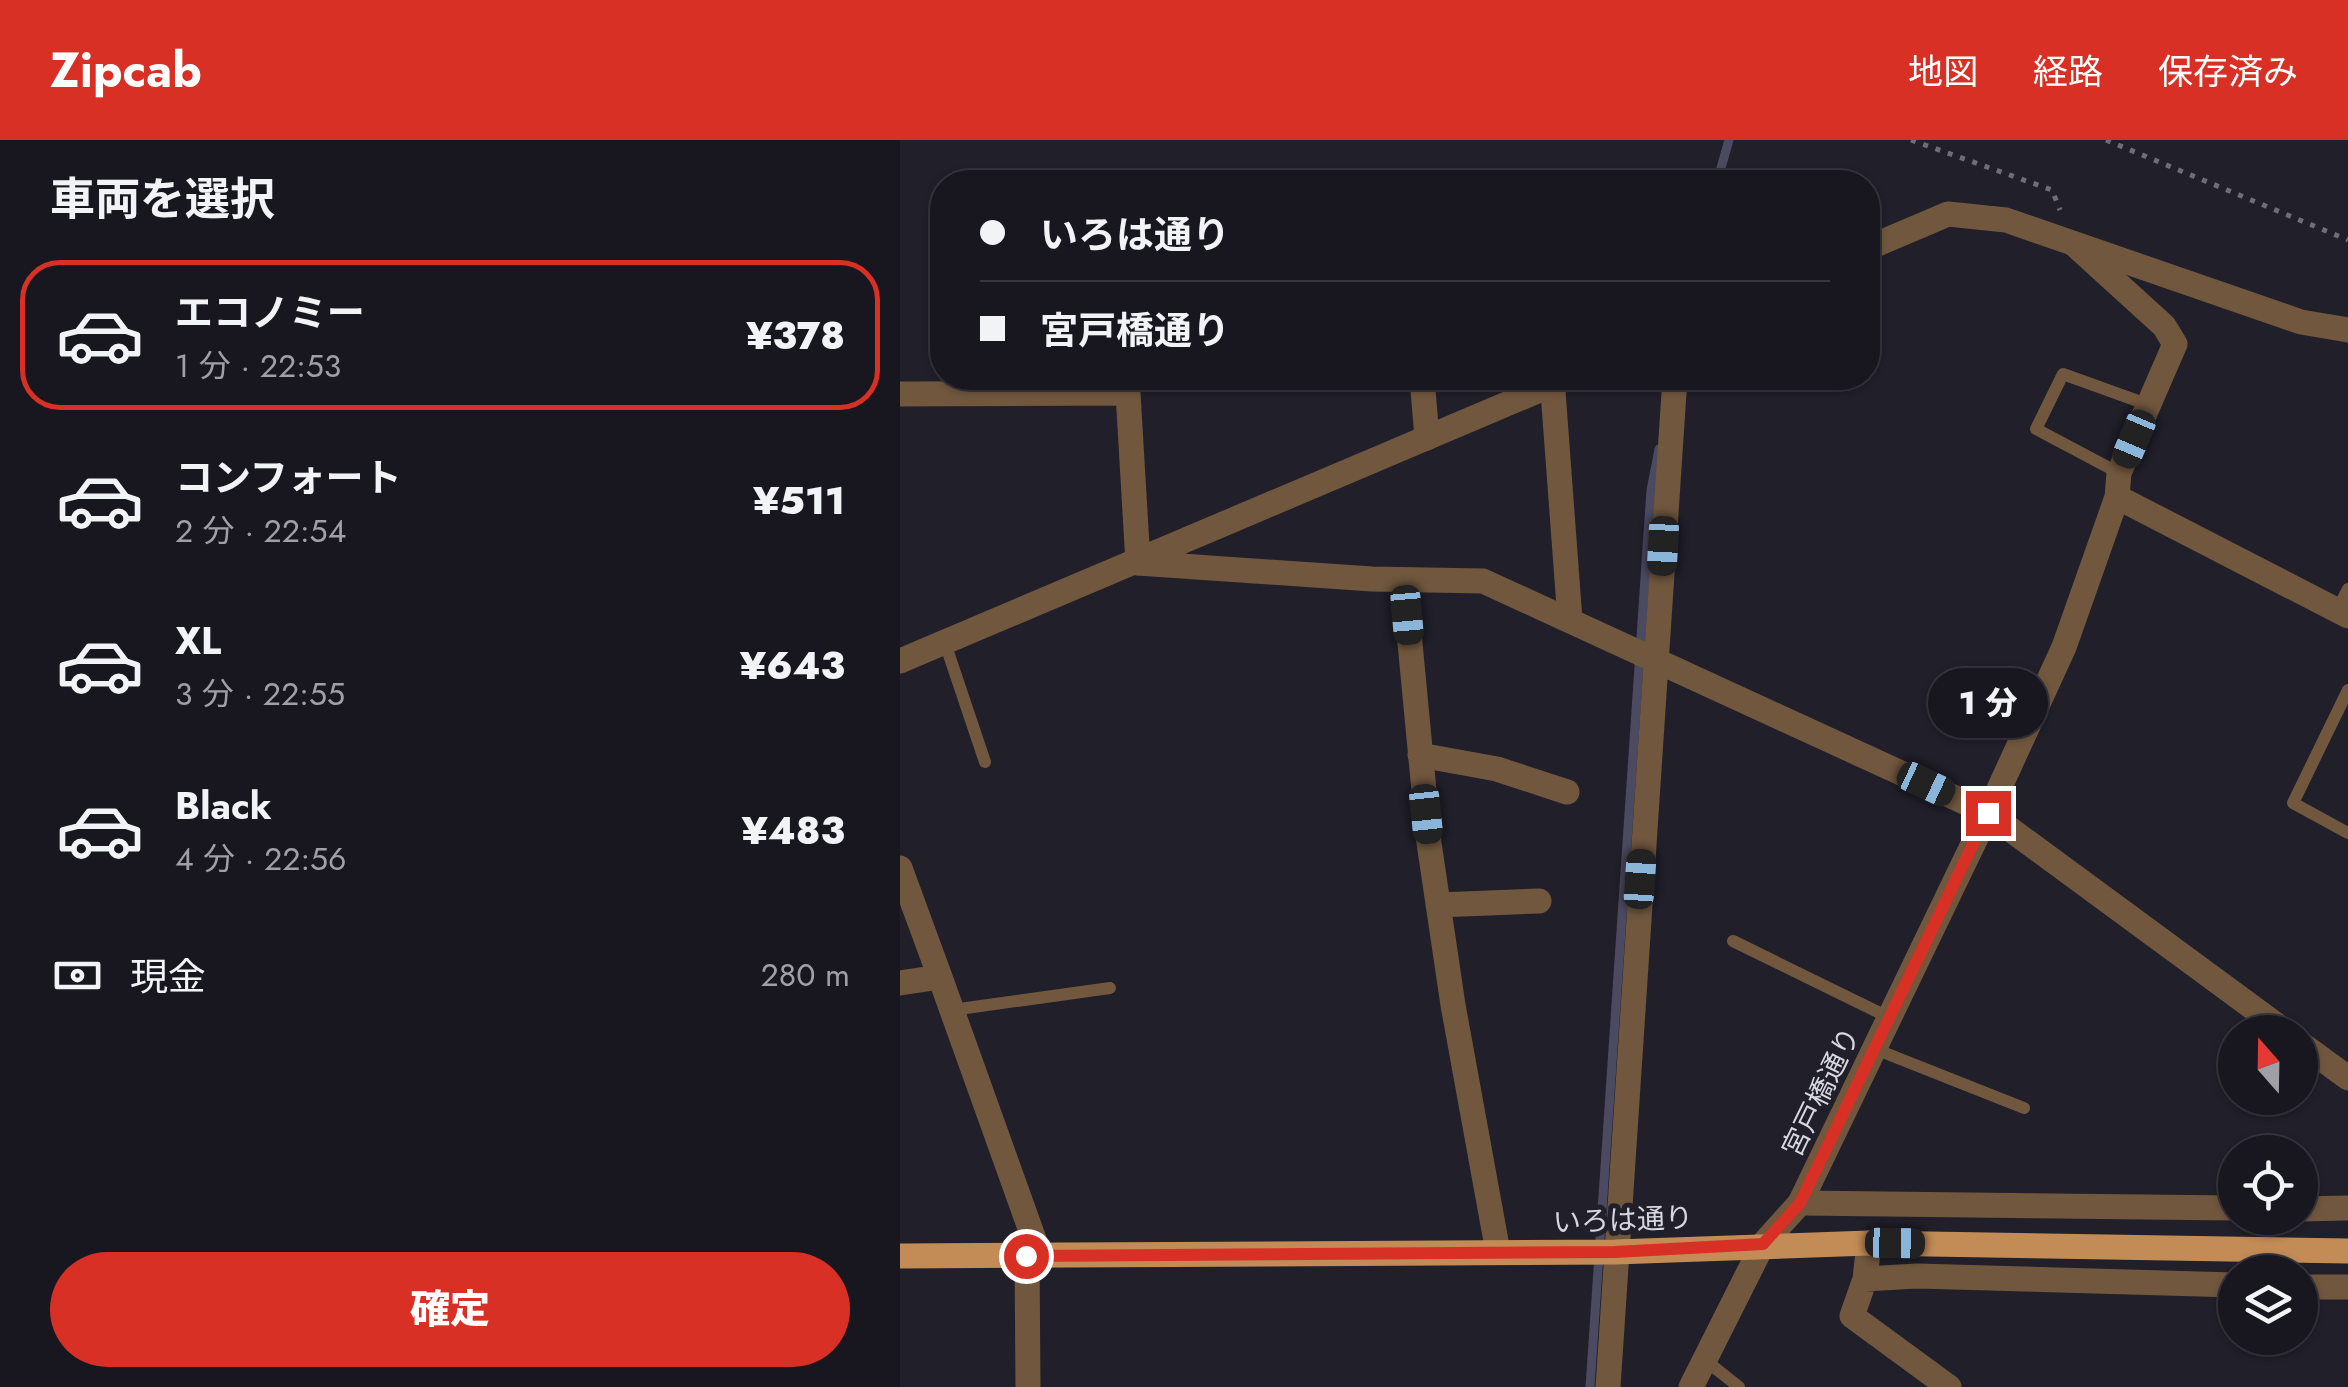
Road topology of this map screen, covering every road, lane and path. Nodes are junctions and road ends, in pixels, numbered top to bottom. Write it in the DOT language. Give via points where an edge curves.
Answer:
graph roads {
  1 [pos="1911,140"];
  2 [pos="2106,140"];
  3 [pos="2348,240"];
  4 [pos="1880,243"];
  5 [pos="2075,246"];
  6 [pos="2348,330"];
  7 [pos="1014,390"];
  8 [pos="1128,390"];
  9 [pos="1423,390"];
  10 [pos="1535,390"];
  11 [pos="1558,390"];
  12 [pos="1674,390"];
  13 [pos="900,394"];
  14 [pos="2149,405"];
  15 [pos="1427,438"];
  16 [pos="2118,485"];
  17 [pos="1138,563"];
  18 [pos="1404,580"];
  19 [pos="2344,605"];
  20 [pos="1570,620"];
  21 [pos="945,643"];
  22 [pos="1655,658"];
  23 [pos="900,660"];
  24 [pos="2348,690"];
  25 [pos="1420,755"];
  26 [pos="985,762"];
  27 [pos="1567,792"];
  28 [pos="1988,813"];
  29 [pos="2348,832"];
  30 [pos="900,868"];
  31 [pos="1540,900"];
  32 [pos="1438,905"];
  33 [pos="1732,942"];
  34 [pos="940,978"];
  35 [pos="900,983"];
  36 [pos="1110,988"];
  37 [pos="952,1010"];
  38 [pos="2263,1015"];
  39 [pos="1890,1018"];
  40 [pos="1875,1049"];
  41 [pos="2318,1056"];
  42 [pos="2348,1078"];
  43 [pos="2024,1108"];
  44 [pos="1800,1203"];
  45 [pos="2218,1208"];
  46 [pos="2318,1208"];
  47 [pos="2348,1208"];
  48 [pos="1882,1243"];
  49 [pos="1763,1244"];
  50 [pos="2348,1251"];
  51 [pos="1498,1252"];
  52 [pos="1600,1252"];
  53 [pos="900,1256"];
  54 [pos="1034,1256"];
  55 [pos="1864,1279"];
  56 [pos="2218,1285"];
  57 [pos="2318,1286"];
  58 [pos="2348,1287"];
  59 [pos="1705,1360"];
  60 [pos="1945,1386"];
  61 [pos="1028,1387"];
  62 [pos="1608,1387"];
  63 [pos="1691,1387"];
  64 [pos="1738,1387"];
  1 -- 5 [label="path" via="2052,190"];
  2 -- 3 [label="path"];
  4 -- 5 [label="street" via="1948,214 2006,220"];
  5 -- 6 [label="street" via="2302,322"];
  5 -- 14 [label="street, 宮戸橋通り" via="2164,326 2175,344"];
  7 -- 13 [label="street"];
  8 -- 17 [label="street"];
  9 -- 15 [label="street"];
  10 -- 15 [label="street"];
  11 -- 20 [label="street"];
  12 -- 22 [label="street"];
  14 -- 16 [label="street, 宮戸橋通り"];
  14 -- 16 [label="lane" via="2063,374 2036,429"];
  15 -- 17 [label="street"];
  16 -- 19 [label="street"];
  16 -- 28 [label="street, 宮戸橋通り" via="2064,647"];
  17 -- 18 [label="street"];
  17 -- 21 [label="street"];
  18 -- 20 [label="street" via="1483,581"];
  18 -- 25 [label="street"];
  20 -- 22 [label="street"];
  21 -- 23 [label="street"];
  21 -- 26 [label="lane"];
  22 -- 28 [label="street"];
  22 -- 52 [label="street"];
  24 -- 29 [label="lane" via="2293,804"];
  25 -- 27 [label="street" via="1497,769"];
  25 -- 32 [label="street"];
  28 -- 38 [label="street"];
  28 -- 39 [label="street, 宮戸橋通り"];
  30 -- 34 [label="street"];
  31 -- 32 [label="street"];
  32 -- 51 [label="street"];
  33 -- 39 [label="lane"];
  34 -- 35 [label="street"];
  34 -- 37 [label="street"];
  36 -- 37 [label="lane"];
  37 -- 54 [label="street"];
  39 -- 40 [label="street, 宮戸橋通り"];
  40 -- 43 [label="lane"];
  40 -- 44 [label="street, 宮戸橋通り"];
  41 -- 42 [label="street"];
  44 -- 45 [label="street"];
  44 -- 49 [label="street, 宮戸橋通り"];
  46 -- 47 [label="street"];
  48 -- 49 [label="main road, いろは通り"];
  48 -- 50 [label="main road, いろは通り"];
  48 -- 55 [label="street"];
  49 -- 52 [label="main road, いろは通り"];
  49 -- 59 [label="street, 宮戸橋通り"];
  51 -- 52 [label="main road, いろは通り"];
  51 -- 54 [label="main road, いろは通り"];
  52 -- 62 [label="street"];
  53 -- 54 [label="main road, いろは通り"];
  54 -- 61 [label="street"];
  55 -- 56 [label="street"];
  55 -- 60 [label="street" via="1852,1316"];
  57 -- 58 [label="street"];
  59 -- 63 [label="street, 宮戸橋通り"];
  59 -- 64 [label="lane"];
}
